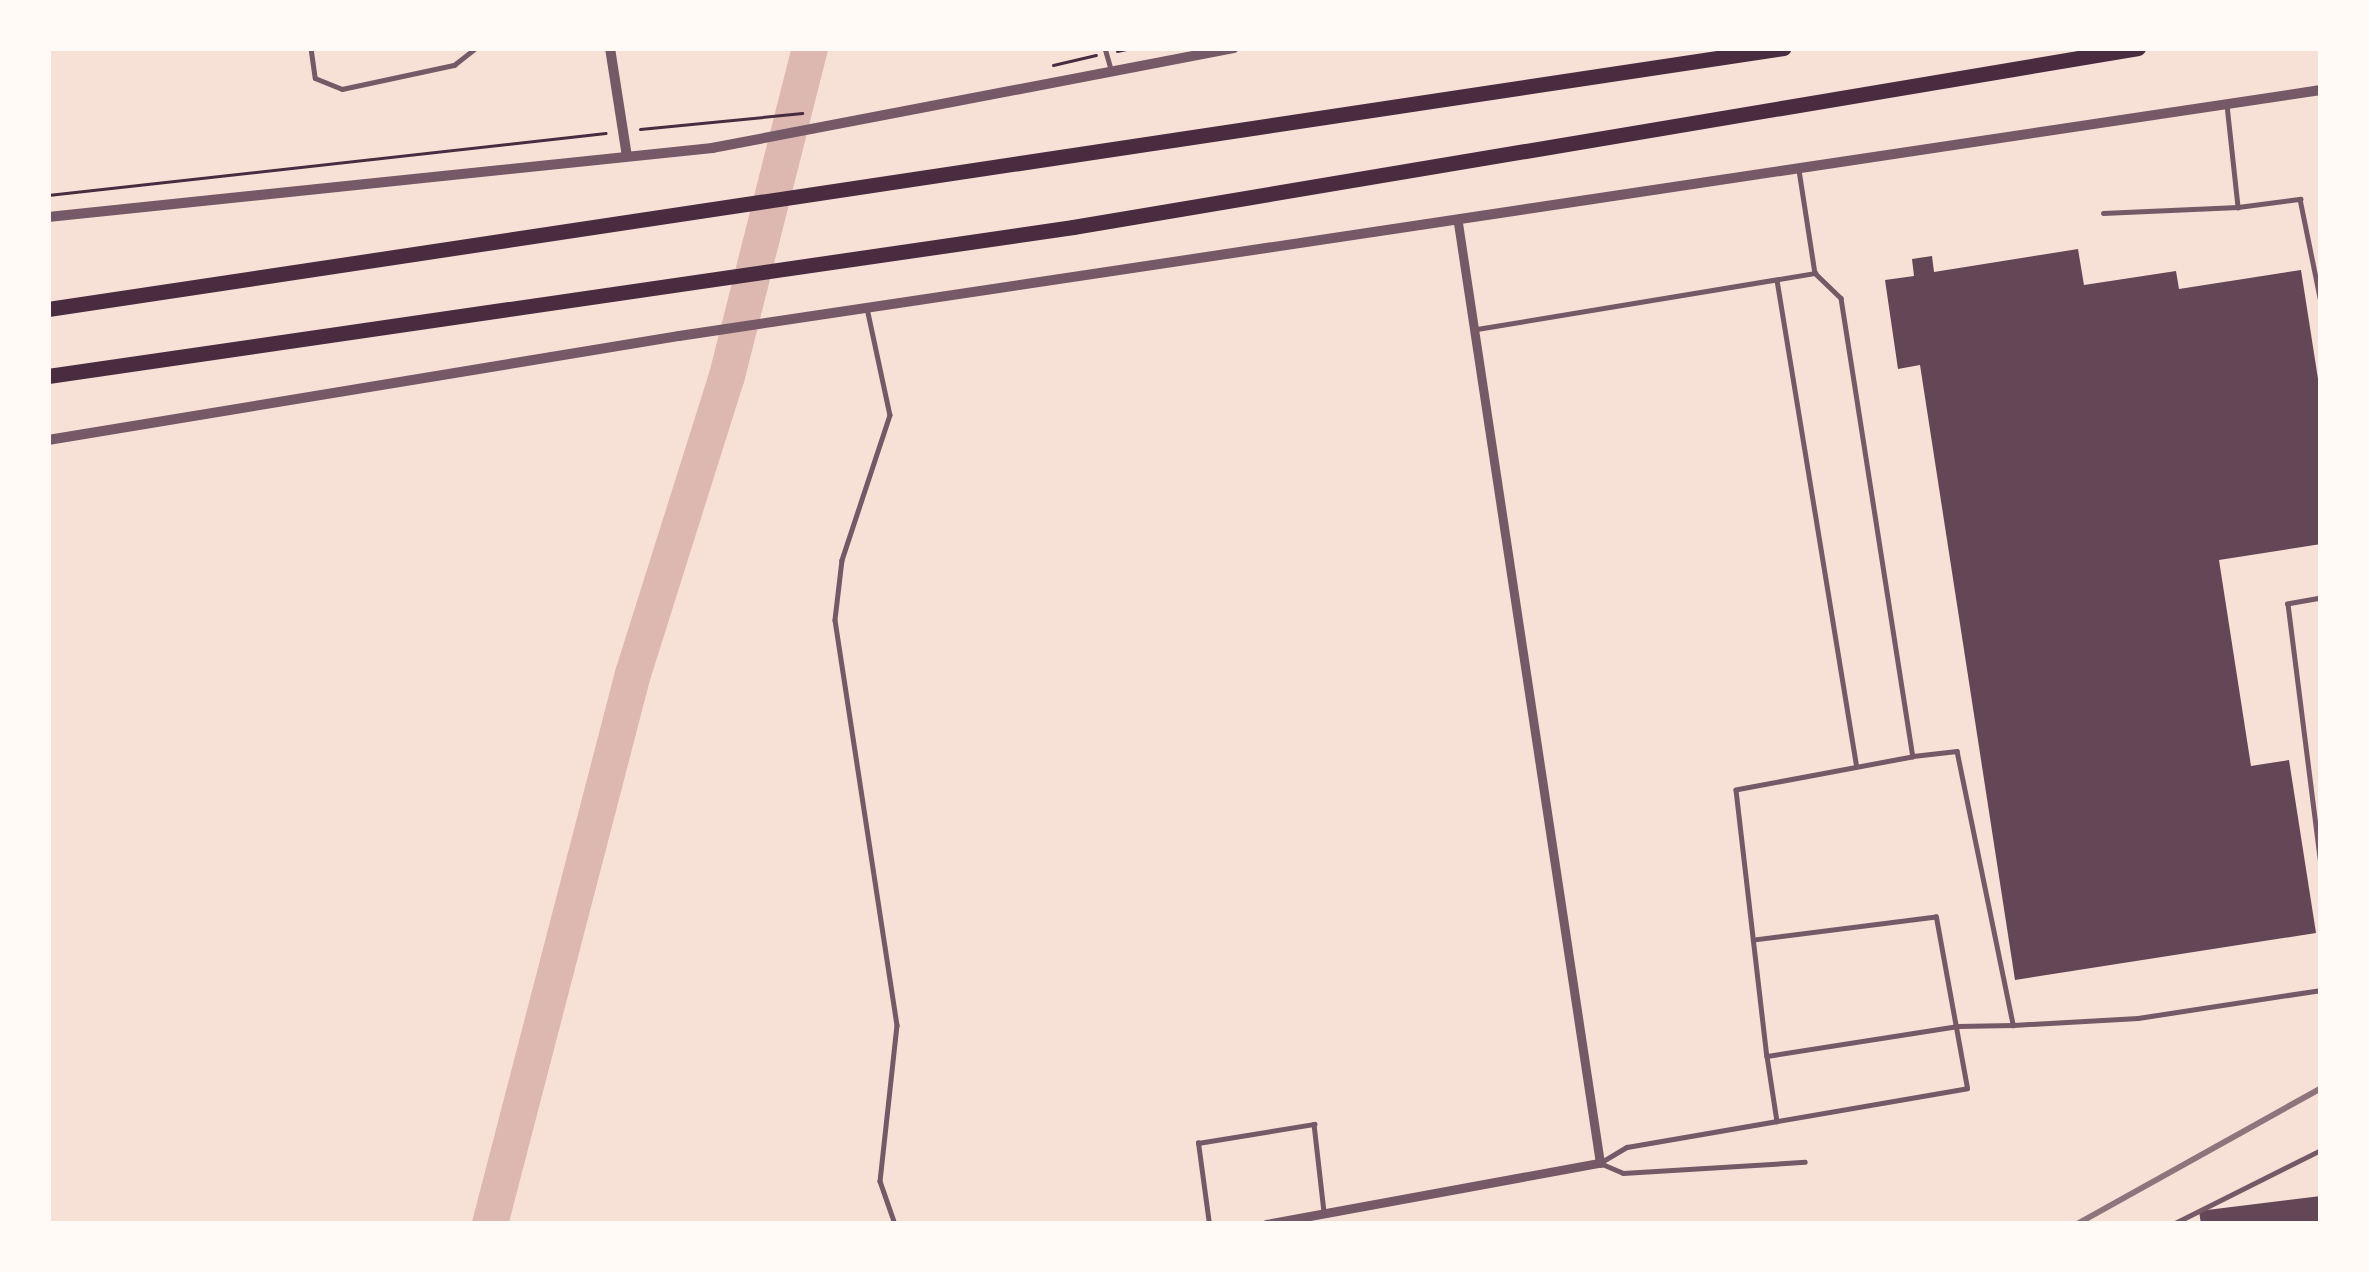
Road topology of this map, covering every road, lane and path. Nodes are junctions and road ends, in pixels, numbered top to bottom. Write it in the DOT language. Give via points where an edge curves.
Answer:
graph roads {
  1 [pos="311,48"];
  2 [pos="476,48"];
  3 [pos="610,48"];
  4 [pos="1105,48"];
  5 [pos="1234,48"];
  6 [pos="1783,48"];
  7 [pos="2138,48"];
  8 [pos="1174,55"];
  9 [pos="1113,75"];
  10 [pos="2321,90"];
  11 [pos="2227,105"];
  12 [pos="808,112"];
  13 [pos="652,128"];
  14 [pos="596,134"];
  15 [pos="627,156"];
  16 [pos="1799,170"];
  17 [pos="48,195"];
  18 [pos="2238,206"];
  19 [pos="2103,213"];
  20 [pos="48,217"];
  21 [pos="1458,223"];
  22 [pos="1815,273"];
  23 [pos="1777,280"];
  24 [pos="2321,302"];
  25 [pos="867,308"];
  26 [pos="48,309"];
  27 [pos="1474,329"];
  28 [pos="48,376"];
  29 [pos="48,440"];
  30 [pos="2321,598"];
  31 [pos="1913,756"];
  32 [pos="1858,768"];
  33 [pos="2321,866"];
  34 [pos="1753,940"];
  35 [pos="2321,990"];
  36 [pos="2013,1025"];
  37 [pos="1958,1026"];
  38 [pos="1766,1056"];
  39 [pos="1777,1121"];
  40 [pos="2321,1150"];
  41 [pos="1600,1162"];
  42 [pos="1805,1162"];
  43 [pos="1324,1215"];
  44 [pos="895,1224"];
  45 [pos="1210,1224"];
  46 [pos="1267,1224"];
  47 [pos="2174,1224"];
  1 -- 2 [label="lane" via="315,78 342,89 454,65"];
  3 -- 15 [label="street"];
  4 -- 9 [label="lane"];
  5 -- 8 [label="street"];
  6 -- 26 [label="highway"];
  7 -- 28 [label="highway" via="800,269"];
  8 -- 9 [label="street"];
  9 -- 15 [label="street" via="849,127"];
  10 -- 11 [label="street"];
  11 -- 16 [label="street"];
  11 -- 18 [label="lane"];
  12 -- 13 [label="path"];
  14 -- 17 [label="path"];
  15 -- 20 [label="street"];
  16 -- 21 [label="street"];
  16 -- 22 [label="lane"];
  18 -- 19 [label="lane"];
  18 -- 24 [label="lane" via="2300,199"];
  21 -- 25 [label="street"];
  21 -- 27 [label="street"];
  22 -- 23 [label="lane"];
  22 -- 31 [label="lane" via="1841,298"];
  23 -- 27 [label="lane"];
  23 -- 32 [label="lane"];
  25 -- 29 [label="street"];
  25 -- 44 [label="lane" via="890,415 842,560 835,620 897,1025 880,1181"];
  27 -- 41 [label="street"];
  30 -- 33 [label="lane" via="2288,604"];
  31 -- 32 [label="lane"];
  31 -- 36 [label="lane" via="1958,751"];
  32 -- 34 [label="lane" via="1736,790"];
  34 -- 37 [label="lane" via="1936,917"];
  34 -- 38 [label="lane"];
  35 -- 36 [label="lane" via="2138,1018"];
  36 -- 37 [label="lane"];
  37 -- 38 [label="lane"];
  37 -- 39 [label="lane" via="1967,1088"];
  38 -- 39 [label="lane"];
  39 -- 41 [label="lane" via="1627,1147"];
  40 -- 47 [label="lane"];
  41 -- 42 [label="lane" via="1623,1173"];
  41 -- 43 [label="street"];
  43 -- 45 [label="lane" via="1314,1124 1198,1143"];
  43 -- 46 [label="street"];
}
